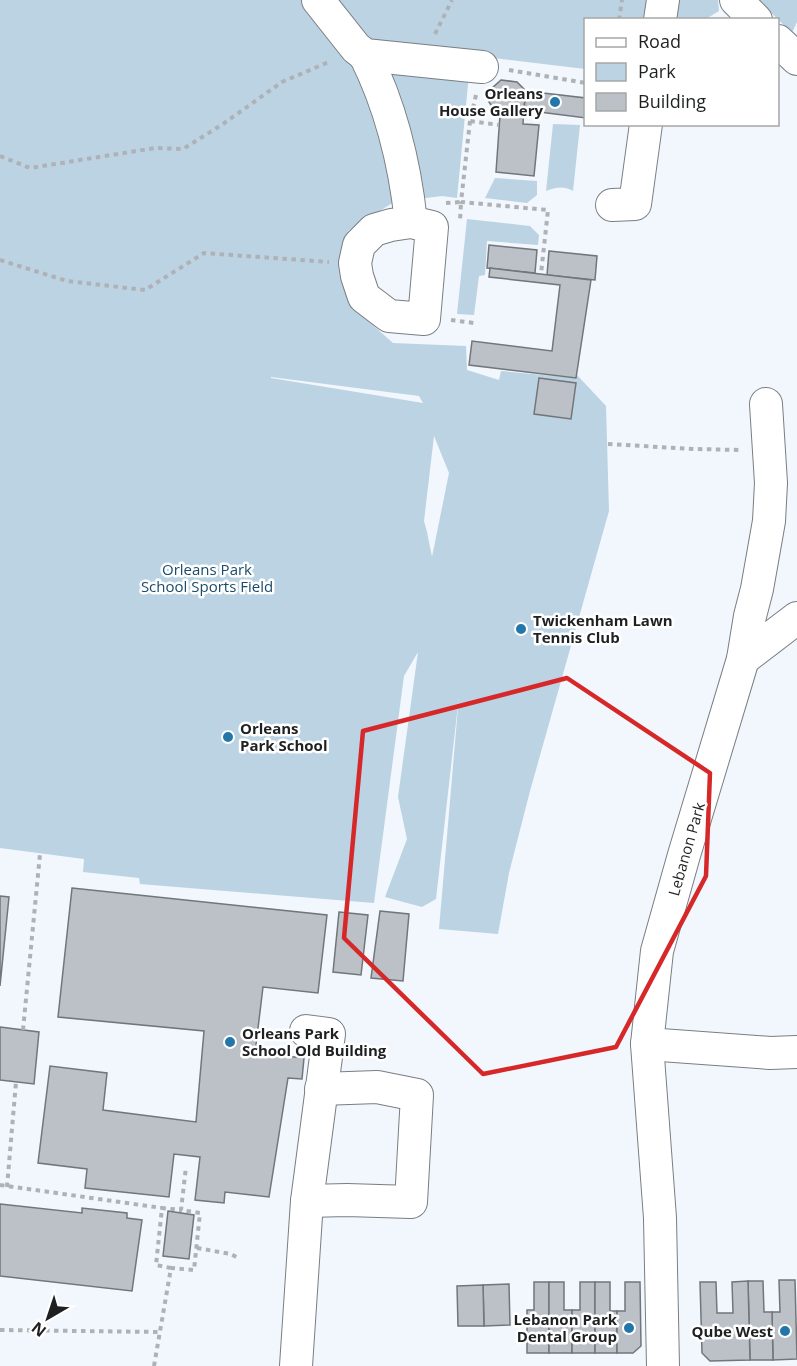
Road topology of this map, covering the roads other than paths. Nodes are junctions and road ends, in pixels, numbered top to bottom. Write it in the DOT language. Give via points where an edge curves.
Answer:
graph roads {
  1 [pos="318,0"];
  2 [pos="663,0"];
  3 [pos="736,0"];
  4 [pos="660,18"];
  5 [pos="754,18"];
  6 [pos="779,43"];
  7 [pos="361,52"];
  8 [pos="797,59"];
  9 [pos="482,67"];
  10 [pos="646,126"];
  11 [pos="612,205"];
  12 [pos="411,222"];
  13 [pos="766,404"];
  14 [pos="797,618"];
  15 [pos="743,659"];
  16 [pos="306,1031"];
  17 [pos="647,1044"];
  18 [pos="797,1052"];
  19 [pos="321,1089"];
  20 [pos="307,1201"];
  21 [pos="296,1366"];
  22 [pos="663,1366"];
  1 -- 7 [label="street"];
  2 -- 4 [label="street"];
  3 -- 5 [label="street"];
  6 -- 8 [label="street"];
  7 -- 9 [label="street"];
  7 -- 12 [label="street" via="378,82 404,171"];
  10 -- 11 [label="street" via="636,204"];
  12 -- 12 [label="street" via="432,226 424,319 389,316 364,297 355,263 359,245 374,230"];
  13 -- 15 [label="street, Lebanon Park" via="769,521"];
  14 -- 15 [label="street"];
  15 -- 17 [label="street, Lebanon Park" via="657,951"];
  16 -- 19 [label="street" via="329,1034"];
  17 -- 18 [label="street"];
  17 -- 22 [label="street, Lebanon Park" via="660,1218"];
  19 -- 20 [label="street"];
  19 -- 20 [label="street" via="377,1087 417,1095 411,1202"];
  20 -- 21 [label="street"];
}
